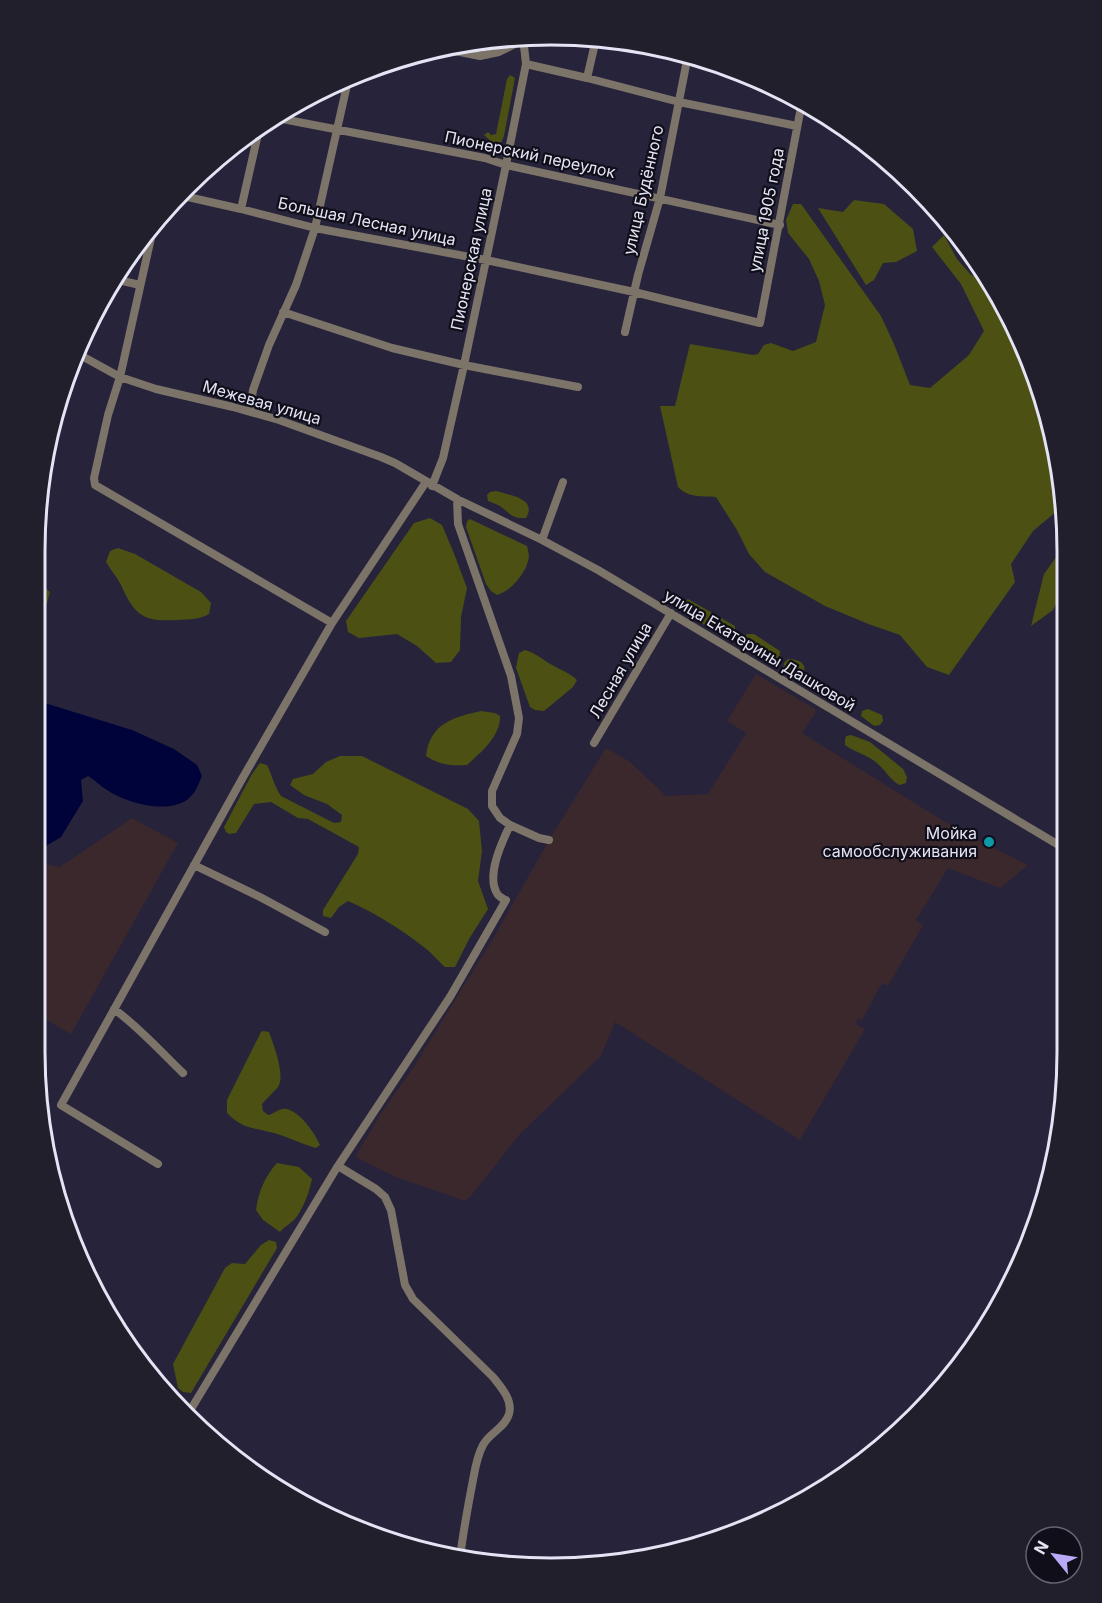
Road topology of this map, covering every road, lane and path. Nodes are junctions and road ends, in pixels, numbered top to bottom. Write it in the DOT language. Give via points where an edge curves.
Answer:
graph roads {
  1 [pos="524,46"];
  2 [pos="508,47"];
  3 [pos="594,47"];
  4 [pos="464,53"];
  5 [pos="686,63"];
  6 [pos="526,64"];
  7 [pos="587,78"];
  8 [pos="345,89"];
  9 [pos="679,102"];
  10 [pos="800,111"];
  11 [pos="287,120"];
  12 [pos="797,126"];
  13 [pos="337,130"];
  14 [pos="257,140"];
  15 [pos="506,165"];
  16 [pos="189,197"];
  17 [pos="660,198"];
  18 [pos="241,209"];
  19 [pos="780,225"];
  20 [pos="315,228"];
  21 [pos="150,243"];
  22 [pos="486,260"];
  23 [pos="123,281"];
  24 [pos="140,285"];
  25 [pos="634,292"];
  26 [pos="283,312"];
  27 [pos="760,323"];
  28 [pos="625,332"];
  29 [pos="84,357"];
  30 [pos="464,365"];
  31 [pos="120,377"];
  32 [pos="578,387"];
  33 [pos="250,411"];
  34 [pos="563,482"];
  35 [pos="429,484"];
  36 [pos="457,499"];
  37 [pos="542,540"];
  38 [pos="671,613"];
  39 [pos="332,623"];
  40 [pos="594,743"];
  41 [pos="510,825"];
  42 [pos="549,840"];
  43 [pos="1057,844"];
  44 [pos="194,865"];
  45 [pos="325,932"];
  46 [pos="114,1009"];
  47 [pos="183,1073"];
  48 [pos="158,1164"];
  49 [pos="338,1166"];
  50 [pos="191,1408"];
  51 [pos="461,1550"];
  1 -- 6 [label="street, Пионерская улица"];
  2 -- 4 [label="street" via="480,56"];
  3 -- 7 [label="street"];
  5 -- 9 [label="street, улица Будённого"];
  6 -- 7 [label="street"];
  6 -- 15 [label="street, Пионерская улица"];
  7 -- 9 [label="street"];
  8 -- 13 [label="street"];
  9 -- 12 [label="street"];
  9 -- 17 [label="street, улица Будённого"];
  10 -- 12 [label="street, улица 1905 года"];
  11 -- 13 [label="street, Пионерский переулок"];
  12 -- 19 [label="street, улица 1905 года"];
  13 -- 15 [label="street, Пионерский переулок"];
  13 -- 20 [label="street"];
  14 -- 18 [label="street"];
  15 -- 17 [label="street, Пионерский переулок"];
  15 -- 22 [label="street, Пионерская улица"];
  16 -- 18 [label="street, Большая Лесная улица"];
  17 -- 19 [label="street, Пионерский переулок"];
  17 -- 25 [label="street, улица Будённого"];
  18 -- 20 [label="street, Большая Лесная улица"];
  19 -- 27 [label="street, улица 1905 года"];
  20 -- 22 [label="street, Большая Лесная улица"];
  20 -- 26 [label="street"];
  21 -- 24 [label="street"];
  22 -- 25 [label="street, Большая Лесная улица"];
  22 -- 30 [label="street, Пионерская улица"];
  23 -- 24 [label="street"];
  24 -- 31 [label="street"];
  25 -- 27 [label="street, Большая Лесная улица"];
  25 -- 28 [label="street, улица Будённого"];
  26 -- 30 [label="street" via="392,348"];
  26 -- 33 [label="street" via="253,390"];
  29 -- 31 [label="street, Межевая улица"];
  30 -- 32 [label="street"];
  30 -- 35 [label="street, Пионерская улица" via="443,458"];
  31 -- 33 [label="street, Межевая улица"];
  31 -- 39 [label="street" via="95,485"];
  33 -- 35 [label="street, Межевая улица" via="381,457"];
  34 -- 37 [label="street"];
  35 -- 36 [label="street, улица Екатерины Дашковой"];
  35 -- 39 [label="street, Пионерская улица"];
  36 -- 37 [label="street, улица Екатерины Дашковой"];
  36 -- 41 [label="street" via="458,524 510,676 519,718 517,734 492,791 492,806"];
  37 -- 38 [label="street, улица Екатерины Дашковой"];
  38 -- 40 [label="street, Лесная улица"];
  38 -- 43 [label="street, улица Екатерины Дашковой"];
  39 -- 44 [label="street, Пионерская улица"];
  41 -- 42 [label="street"];
  41 -- 49 [label="street" via="494,870 498,895 506,900 450,996"];
  44 -- 45 [label="street"];
  44 -- 46 [label="street, Пионерская улица"];
  46 -- 47 [label="street"];
  46 -- 48 [label="street, Пионерская улица" via="61,1105"];
  49 -- 50 [label="street"];
  49 -- 51 [label="street" via="385,1197 392,1210 405,1285 413,1299 493,1377 509,1402 506,1420 483,1444 478,1458"];
}
